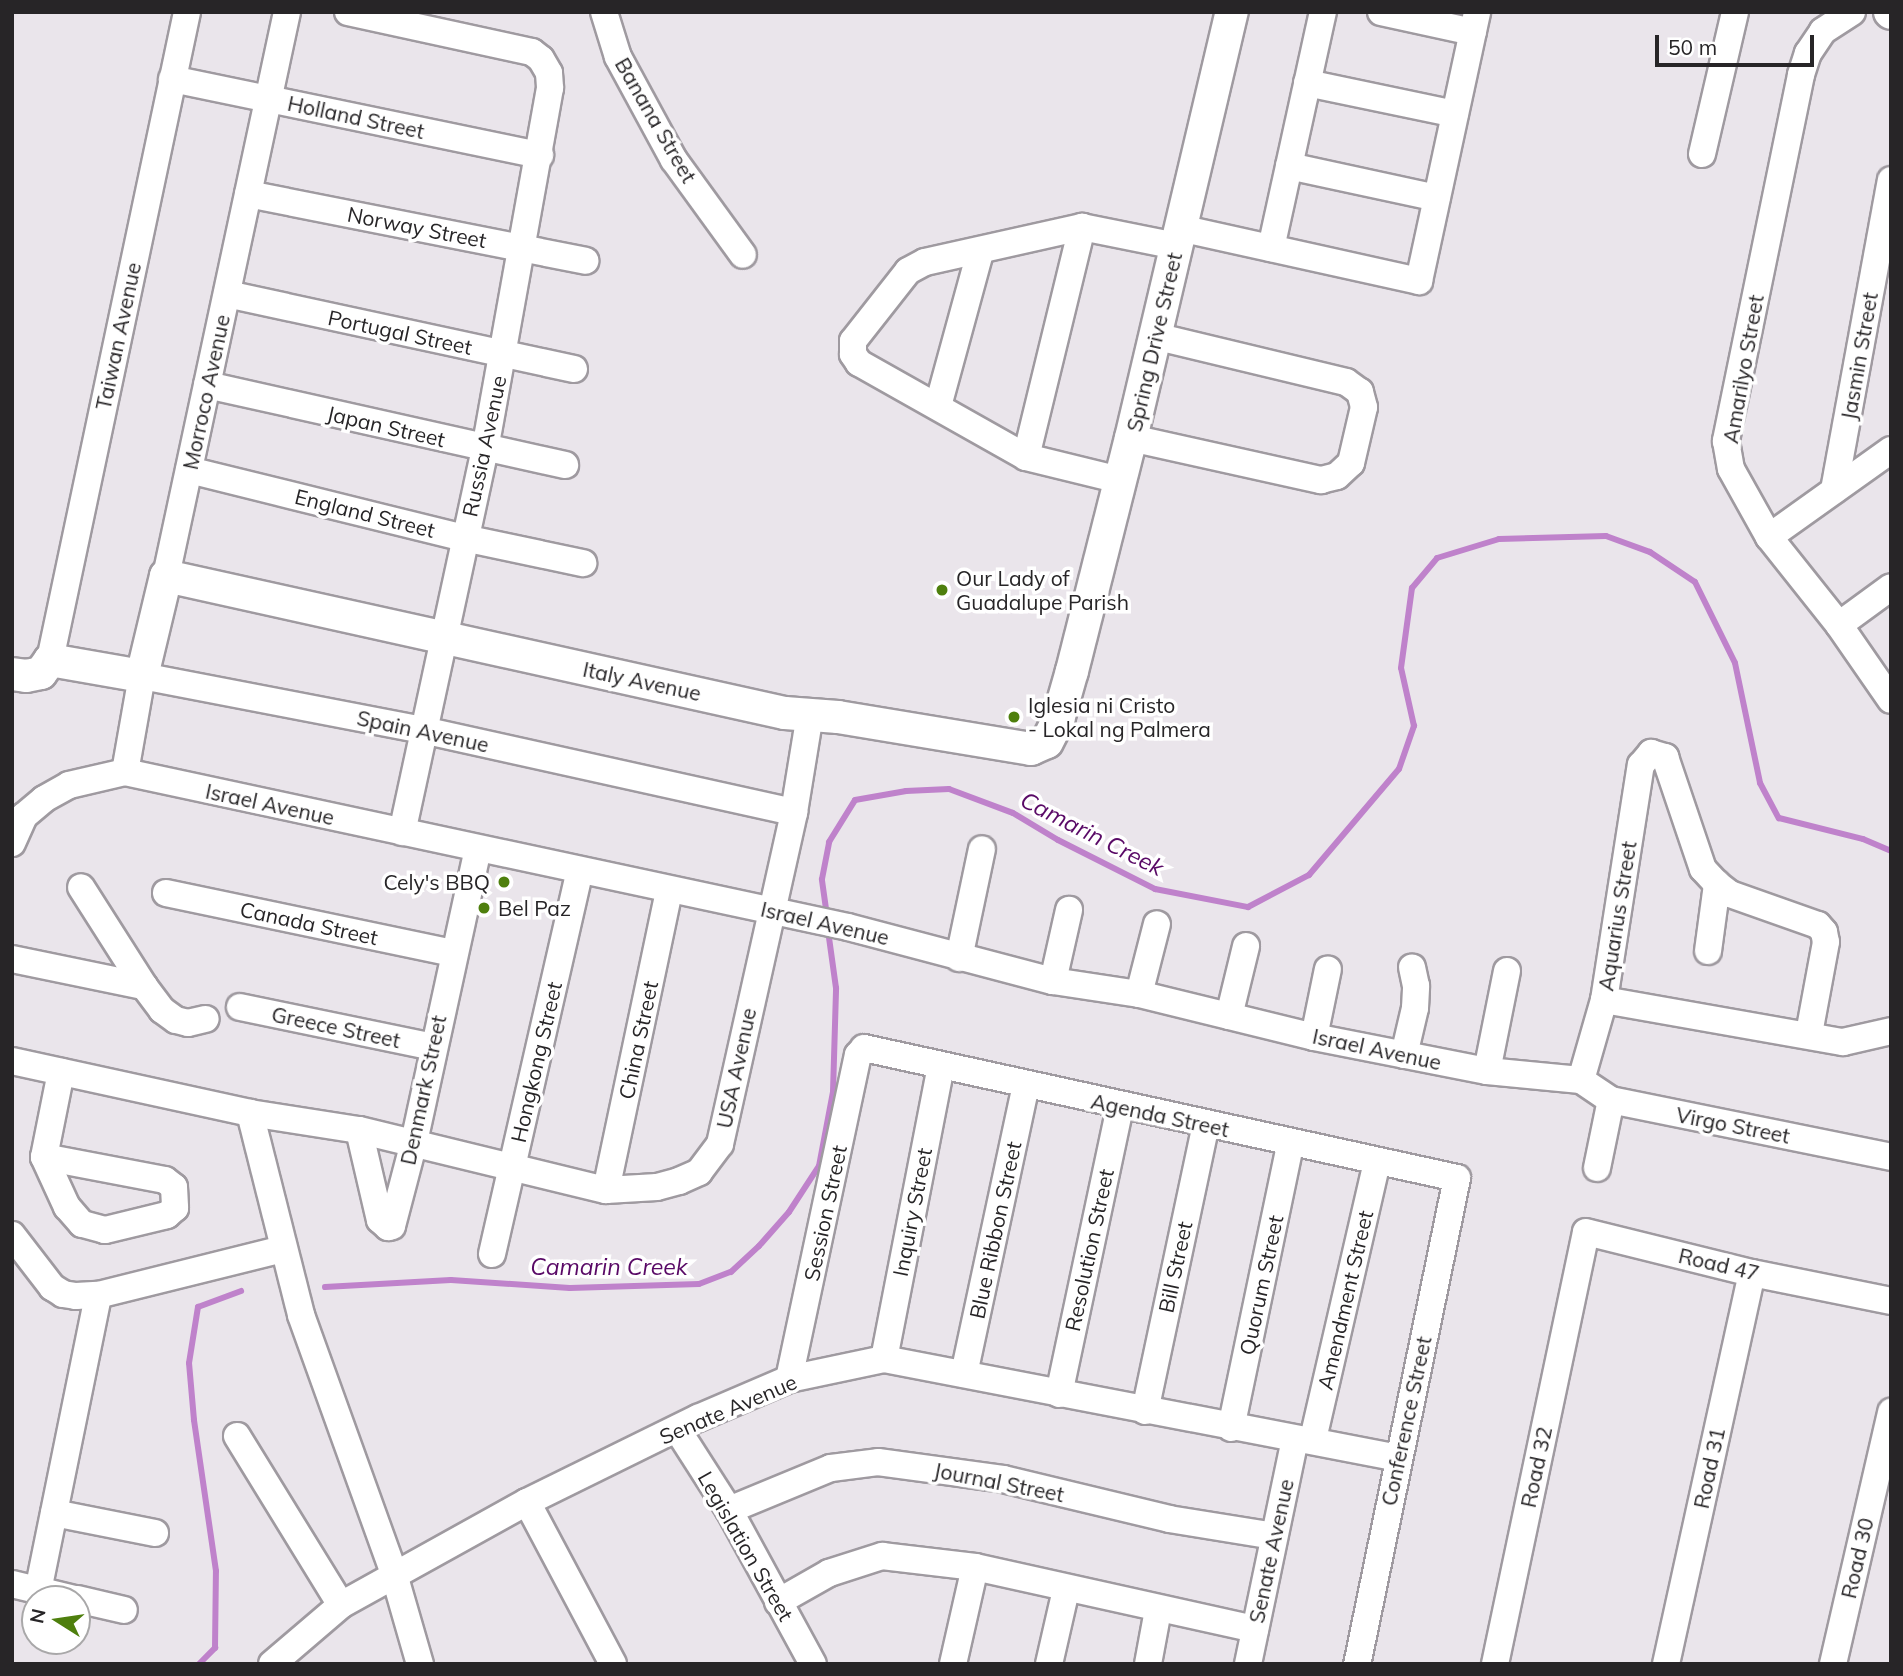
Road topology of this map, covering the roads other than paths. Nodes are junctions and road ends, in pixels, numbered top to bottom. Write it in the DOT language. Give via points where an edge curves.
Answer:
graph roads {
  1 [pos="187,12"];
  2 [pos="287,12"];
  3 [pos="348,12"];
  4 [pos="604,12"];
  5 [pos="1232,12"];
  6 [pos="1323,12"];
  7 [pos="1381,12"];
  8 [pos="1735,12"];
  9 [pos="1852,12"];
  10 [pos="1475,22"];
  11 [pos="172,79"];
  12 [pos="1307,83"];
  13 [pos="268,99"];
  14 [pos="1455,114"];
  15 [pos="1702,154"];
  16 [pos="540,155"];
  17 [pos="1289,166"];
  18 [pos="1891,180"];
  19 [pos="248,194"];
  20 [pos="1437,198"];
  21 [pos="1082,227"];
  22 [pos="1178,237"];
  23 [pos="523,247"];
  24 [pos="1272,248"];
  25 [pos="980,252"];
  26 [pos="743,255"];
  27 [pos="585,261"];
  28 [pos="227,294"];
  29 [pos="1155,336"];
  30 [pos="503,354"];
  31 [pos="574,369"];
  32 [pos="207,385"];
  33 [pos="938,406"];
  34 [pos="1131,438"];
  35 [pos="485,449"];
  36 [pos="1891,450"];
  37 [pos="1026,457"];
  38 [pos="565,465"];
  39 [pos="189,470"];
  40 [pos="1120,480"];
  41 [pos="1834,490"];
  42 [pos="1769,537"];
  43 [pos="464,538"];
  44 [pos="583,563"];
  45 [pos="166,576"];
  46 [pos="1891,587"];
  47 [pos="1839,625"];
  48 [pos="443,637"];
  49 [pos="50,660"];
  50 [pos="1072,671"];
  51 [pos="12,674"];
  52 [pos="142,676"];
  53 [pos="1891,700"];
  54 [pos="810,714"];
  55 [pos="423,730"];
  56 [pos="125,772"];
  57 [pos="794,812"];
  58 [pos="402,832"];
  59 [pos="12,843"];
  60 [pos="478,849"];
  61 [pos="982,849"];
  62 [pos="580,871"];
  63 [pos="1717,884"];
  64 [pos="81,887"];
  65 [pos="669,890"];
  66 [pos="166,893"];
  67 [pos="771,910"];
  68 [pos="1069,911"];
  69 [pos="1157,924"];
  70 [pos="1246,946"];
  71 [pos="1708,951"];
  72 [pos="453,953"];
  73 [pos="12,958"];
  74 [pos="959,958"];
  75 [pos="1412,967"];
  76 [pos="1328,969"];
  77 [pos="1507,971"];
  78 [pos="1053,981"];
  79 [pos="144,986"];
  80 [pos="1139,995"];
  81 [pos="1604,1000"];
  82 [pos="240,1007"];
  83 [pos="1229,1016"];
  84 [pos="206,1019"];
  85 [pos="1891,1031"];
  86 [pos="1809,1034"];
  87 [pos="1314,1037"];
  88 [pos="433,1047"];
  89 [pos="864,1048"];
  90 [pos="1404,1055"];
  91 [pos="12,1060"];
  92 [pos="941,1066"];
  93 [pos="1487,1071"];
  94 [pos="61,1072"];
  95 [pos="1581,1080"];
  96 [pos="1026,1086"];
  97 [pos="1611,1100"];
  98 [pos="1120,1106"];
  99 [pos="250,1113"];
  100 [pos="1206,1124"];
  101 [pos="359,1130"];
  102 [pos="414,1142"];
  103 [pos="1291,1142"];
  104 [pos="44,1157"];
  105 [pos="1891,1157"];
  106 [pos="1377,1161"];
  107 [pos="512,1168"];
  108 [pos="1597,1168"];
  109 [pos="1457,1178"];
  110 [pos="607,1189"];
  111 [pos="15,1239"];
  112 [pos="492,1254"];
  113 [pos="285,1257"];
  114 [pos="1577,1270"];
  115 [pos="12,1271"];
  116 [pos="1752,1273"];
  117 [pos="98,1295"];
  118 [pos="1891,1301"];
  119 [pos="884,1359"];
  120 [pos="964,1374"];
  121 [pos="789,1379"];
  122 [pos="1059,1394"];
  123 [pos="1145,1410"];
  124 [pos="1891,1412"];
  125 [pos="1231,1428"];
  126 [pos="677,1429"];
  127 [pos="237,1436"];
  128 [pos="1304,1439"];
  129 [pos="1398,1458"];
  130 [pos="527,1502"];
  131 [pos="729,1510"];
  132 [pos="54,1513"];
  133 [pos="155,1533"];
  134 [pos="1274,1536"];
  135 [pos="975,1567"];
  136 [pos="394,1574"];
  137 [pos="39,1585"];
  138 [pos="1066,1590"];
  139 [pos="91,1602"];
  140 [pos="778,1602"];
  141 [pos="341,1605"];
  142 [pos="124,1610"];
  143 [pos="1158,1610"];
  144 [pos="1255,1629"];
  145 [pos="272,1664"];
  146 [pos="420,1664"];
  147 [pos="613,1664"];
  148 [pos="813,1664"];
  149 [pos="953,1664"];
  150 [pos="1049,1664"];
  151 [pos="1147,1664"];
  152 [pos="1248,1664"];
  153 [pos="1357,1664"];
  154 [pos="1495,1664"];
  155 [pos="1666,1664"];
  156 [pos="1833,1664"];
  1 -- 11 [label="street, Taiwan Avenue"];
  2 -- 13 [label="street, Morroco Avenue"];
  3 -- 16 [label="street, Russia Avenue" via="532,52 549,72"];
  4 -- 26 [label="street, Banana Street" via="618,57 674,160"];
  5 -- 22 [label="street, Spring Drive Street"];
  6 -- 12 [label="street"];
  7 -- 10 [label="street"];
  8 -- 15 [label="street"];
  9 -- 42 [label="street, Amarilyo Street" via="1823,32 1808,53 1801,75 1726,441 1731,470"];
  10 -- 14 [label="street"];
  11 -- 13 [label="street, Holland Street"];
  11 -- 49 [label="street, Taiwan Avenue"];
  12 -- 14 [label="street"];
  12 -- 17 [label="street"];
  13 -- 16 [label="street, Holland Street"];
  13 -- 19 [label="street, Morroco Avenue"];
  14 -- 20 [label="street"];
  16 -- 23 [label="street, Russia Avenue"];
  17 -- 20 [label="street"];
  17 -- 24 [label="street"];
  18 -- 41 [label="street, Jasmin Street"];
  19 -- 23 [label="street, Norway Street"];
  19 -- 28 [label="street, Morroco Avenue"];
  20 -- 24 [label="street" via="1419,281"];
  21 -- 22 [label="street"];
  21 -- 25 [label="street"];
  21 -- 37 [label="street"];
  22 -- 24 [label="street"];
  22 -- 29 [label="street, Spring Drive Street"];
  23 -- 27 [label="street, Norway Street"];
  23 -- 30 [label="street, Russia Avenue"];
  25 -- 33 [label="street"];
  25 -- 33 [label="street" via="948,256 908,271 853,341 859,363"];
  28 -- 30 [label="street, Portugal Street"];
  28 -- 32 [label="street, Morroco Avenue"];
  29 -- 34 [label="street, Spring Drive Street"];
  29 -- 34 [label="street" via="1346,382 1360,392 1364,407 1351,463 1337,476 1321,480"];
  30 -- 31 [label="street, Portugal Street"];
  30 -- 35 [label="street, Russia Avenue"];
  32 -- 35 [label="street, Japan Street"];
  32 -- 39 [label="street, Morroco Avenue"];
  33 -- 37 [label="street"];
  34 -- 40 [label="street, Spring Drive Street"];
  35 -- 38 [label="street, Japan Street"];
  35 -- 43 [label="street, Russia Avenue"];
  36 -- 41 [label="street"];
  37 -- 40 [label="street"];
  39 -- 43 [label="street, England Street"];
  39 -- 45 [label="street, Morroco Avenue"];
  40 -- 50 [label="street, Spring Drive Street"];
  41 -- 42 [label="street"];
  42 -- 47 [label="street, Amarilyo Street"];
  43 -- 44 [label="street, England Street"];
  43 -- 48 [label="street, Russia Avenue"];
  45 -- 48 [label="street, Italy Avenue"];
  45 -- 52 [label="street, Morroco Avenue"];
  46 -- 47 [label="street"];
  47 -- 53 [label="street, Amarilyo Street"];
  48 -- 54 [label="street, Italy Avenue" via="785,713"];
  48 -- 55 [label="street, Russia Avenue"];
  49 -- 51 [label="street" via="41,673"];
  49 -- 52 [label="street, Spain Avenue"];
  50 -- 54 [label="street, Italy Avenue" via="1047,742 1031,749"];
  52 -- 55 [label="street, Spain Avenue"];
  52 -- 56 [label="street, Morroco Avenue"];
  54 -- 57 [label="street, USA Avenue"];
  55 -- 57 [label="street, Spain Avenue"];
  55 -- 58 [label="street, Russia Avenue"];
  56 -- 58 [label="street, Israel Avenue"];
  56 -- 59 [label="street, Israel Avenue" via="69,785 44,799 24,816"];
  57 -- 67 [label="street, USA Avenue"];
  58 -- 60 [label="street, Israel Avenue"];
  60 -- 62 [label="street, Israel Avenue"];
  60 -- 72 [label="street, Denmark Street"];
  61 -- 74 [label="street"];
  62 -- 65 [label="street, Israel Avenue"];
  62 -- 107 [label="street, Hongkong Street"];
  63 -- 71 [label="street"];
  63 -- 81 [label="street, Aquarius Street" via="1703,869 1665,757 1651,753 1641,765"];
  63 -- 86 [label="street" via="1730,894 1818,925 1824,932"];
  64 -- 79 [label="street"];
  65 -- 67 [label="street, Israel Avenue"];
  65 -- 110 [label="street, China Street"];
  66 -- 72 [label="street, Canada Street"];
  67 -- 74 [label="street, Israel Avenue" via="848,926"];
  67 -- 110 [label="street, USA Avenue" via="720,1144 699,1171 679,1181 657,1187"];
  68 -- 78 [label="street"];
  69 -- 80 [label="street"];
  70 -- 83 [label="street"];
  72 -- 88 [label="street, Denmark Street"];
  73 -- 79 [label="street"];
  74 -- 78 [label="street, Israel Avenue"];
  75 -- 90 [label="street" via="1415,1008"];
  76 -- 87 [label="street"];
  77 -- 93 [label="street"];
  78 -- 80 [label="street, Israel Avenue"];
  79 -- 84 [label="street" via="176,1020"];
  80 -- 83 [label="street, Israel Avenue"];
  81 -- 86 [label="street"];
  81 -- 95 [label="street, Aquarius Street"];
  82 -- 88 [label="street, Greece Street"];
  83 -- 87 [label="street, Israel Avenue"];
  85 -- 86 [label="street" via="1843,1042"];
  87 -- 90 [label="street, Israel Avenue"];
  88 -- 102 [label="street, Denmark Street"];
  89 -- 92 [label="street, Agenda Street"];
  89 -- 121 [label="street, Session Street"];
  90 -- 93 [label="street, Israel Avenue"];
  91 -- 94 [label="street, USA Avenue"];
  92 -- 96 [label="street, Agenda Street"];
  92 -- 119 [label="street, Inquiry Street"];
  93 -- 95 [label="street, Israel Avenue"];
  94 -- 99 [label="street, USA Avenue"];
  94 -- 104 [label="street"];
  95 -- 97 [label="street, Virgo Street"];
  96 -- 98 [label="street, Agenda Street"];
  96 -- 120 [label="street, Blue Ribbon Street"];
  97 -- 105 [label="street, Virgo Street"];
  97 -- 108 [label="street"];
  98 -- 100 [label="street, Agenda Street"];
  98 -- 122 [label="street, Resolution Street"];
  99 -- 101 [label="street, USA Avenue"];
  99 -- 113 [label="street"];
  100 -- 103 [label="street, Agenda Street"];
  100 -- 123 [label="street, Bill Street"];
  101 -- 102 [label="street, USA Avenue"];
  101 -- 102 [label="street, Denmark Street" via="380,1220 388,1227 392,1226"];
  102 -- 107 [label="street, USA Avenue"];
  103 -- 106 [label="street, Agenda Street"];
  103 -- 125 [label="street, Quorum Street"];
  104 -- 104 [label="street" via="67,1207 93,1229 167,1215 175,1208 174,1187 165,1180"];
  106 -- 109 [label="street, Agenda Street"];
  106 -- 128 [label="street, Amendment Street"];
  107 -- 110 [label="street, USA Avenue"];
  107 -- 112 [label="street, Hongkong Street"];
  109 -- 129 [label="street, Conference Street"];
  111 -- 115 [label="street"];
  111 -- 117 [label="street" via="52,1287 63,1294"];
  113 -- 117 [label="street"];
  113 -- 136 [label="street" via="301,1315"];
  114 -- 116 [label="street, Road 47" via="1586,1232"];
  114 -- 154 [label="street, Road 32"];
  116 -- 118 [label="street, Road 47"];
  116 -- 155 [label="street, Road 31"];
  117 -- 132 [label="street"];
  119 -- 120 [label="street, Senate Avenue"];
  119 -- 121 [label="street, Senate Avenue"];
  120 -- 122 [label="street, Senate Avenue"];
  121 -- 126 [label="street, Senate Avenue"];
  122 -- 123 [label="street, Senate Avenue"];
  123 -- 125 [label="street, Senate Avenue"];
  124 -- 156 [label="street, Road 30"];
  125 -- 128 [label="street, Senate Avenue"];
  126 -- 130 [label="street, Senate Avenue"];
  126 -- 131 [label="street, Legislation Street"];
  127 -- 141 [label="street"];
  128 -- 129 [label="street, Senate Avenue"];
  128 -- 134 [label="street, Senate Avenue"];
  129 -- 153 [label="street, Conference Street"];
  130 -- 136 [label="street, Senate Avenue"];
  130 -- 147 [label="street"];
  131 -- 134 [label="street, Journal Street" via="831,1468 878,1462 1003,1479 1169,1519"];
  131 -- 140 [label="street, Legislation Street"];
  132 -- 133 [label="street"];
  132 -- 137 [label="street"];
  134 -- 144 [label="street, Senate Avenue"];
  135 -- 138 [label="street"];
  135 -- 140 [label="street" via="882,1556 829,1573"];
  135 -- 149 [label="street"];
  136 -- 141 [label="street, Senate Avenue"];
  136 -- 146 [label="street"];
  138 -- 143 [label="street"];
  138 -- 150 [label="street"];
  139 -- 142 [label="street"];
  140 -- 148 [label="street, Legislation Street"];
  141 -- 145 [label="street, Senate Avenue"];
  143 -- 144 [label="street"];
  143 -- 151 [label="street"];
  144 -- 152 [label="street, Senate Avenue"];
}
